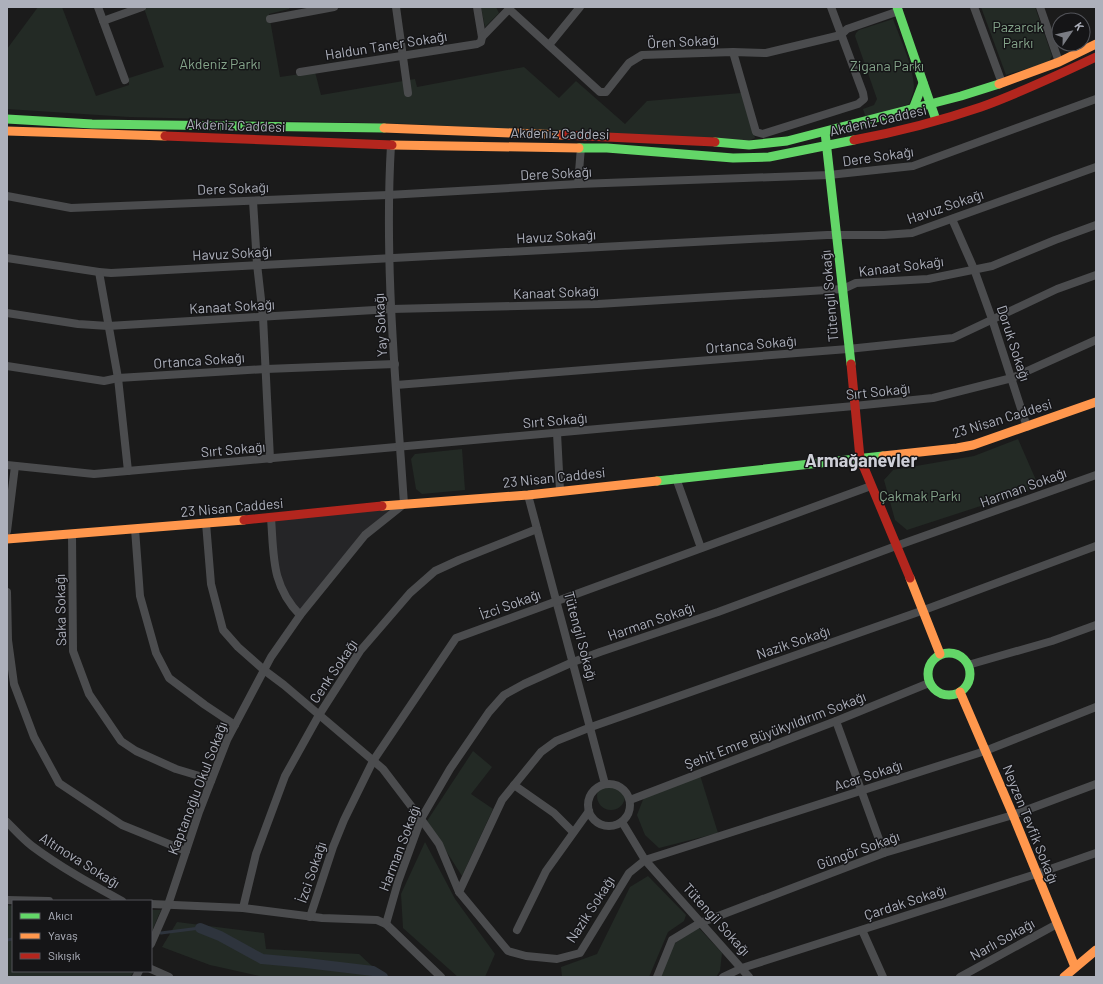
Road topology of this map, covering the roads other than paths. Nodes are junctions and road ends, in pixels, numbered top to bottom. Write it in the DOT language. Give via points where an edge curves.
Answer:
graph roads {
  1 [pos="98,7"];
  2 [pos="142,7"];
  3 [pos="334,7"];
  4 [pos="396,7"];
  5 [pos="477,7"];
  6 [pos="580,7"];
  7 [pos="831,7"];
  8 [pos="974,7"];
  9 [pos="1040,7"];
  10 [pos="898,9"];
  11 [pos="296,11"];
  12 [pos="270,19"];
  13 [pos="103,20"];
  14 [pos="841,35"];
  15 [pos="482,37"];
  16 [pos="477,44"];
  17 [pos="1096,44"];
  18 [pos="549,45"];
  19 [pos="733,52"];
  20 [pos="404,55"];
  21 [pos="1096,57"];
  22 [pos="1059,62"];
  23 [pos="300,72"];
  24 [pos="126,80"];
  25 [pos="923,83"];
  26 [pos="1002,84"];
  27 [pos="408,93"];
  28 [pos="1096,99"];
  29 [pos="931,104"];
  30 [pos="913,109"];
  31 [pos="7,119"];
  32 [pos="936,120"];
  33 [pos="7,132"];
  34 [pos="825,132"];
  35 [pos="391,145"];
  36 [pos="826,146"];
  37 [pos="581,147"];
  38 [pos="1096,167"];
  39 [pos="829,175"];
  40 [pos="578,184"];
  41 [pos="388,195"];
  42 [pos="7,196"];
  43 [pos="253,201"];
  44 [pos="952,219"];
  45 [pos="1096,225"];
  46 [pos="837,234"];
  47 [pos="7,258"];
  48 [pos="390,258"];
  49 [pos="257,264"];
  50 [pos="974,269"];
  51 [pos="99,272"];
  52 [pos="1096,275"];
  53 [pos="843,289"];
  54 [pos="391,309"];
  55 [pos="7,313"];
  56 [pos="263,317"];
  57 [pos="992,319"];
  58 [pos="108,326"];
  59 [pos="1096,340"];
  60 [pos="848,349"];
  61 [pos="394,364"];
  62 [pos="7,366"];
  63 [pos="266,369"];
  64 [pos="118,378"];
  65 [pos="1012,378"];
  66 [pos="396,385"];
  67 [pos="1096,402"];
  68 [pos="854,406"];
  69 [pos="1027,427"];
  70 [pos="557,433"];
  71 [pos="400,447"];
  72 [pos="860,458"];
  73 [pos="270,459"];
  74 [pos="11,466"];
  75 [pos="128,471"];
  76 [pos="1096,475"];
  77 [pos="676,478"];
  78 [pos="871,486"];
  79 [pos="560,491"];
  80 [pos="528,495"];
  81 [pos="404,504"];
  82 [pos="271,518"];
  83 [pos="206,523"];
  84 [pos="135,529"];
  85 [pos="537,529"];
  86 [pos="7,530"];
  87 [pos="72,534"];
  88 [pos="7,540"];
  89 [pos="896,546"];
  90 [pos="1096,546"];
  91 [pos="701,548"];
  92 [pos="7,592"];
  93 [pos="557,601"];
  94 [pos="924,610"];
  95 [pos="300,615"];
  96 [pos="1096,625"];
  97 [pos="940,654"];
  98 [pos="573,662"];
  99 [pos="968,665"];
  100 [pos="264,670"];
  101 [pos="929,683"];
  102 [pos="960,692"];
  103 [pos="1096,707"];
  104 [pos="319,715"];
  105 [pos="836,721"];
  106 [pos="235,725"];
  107 [pos="591,727"];
  108 [pos="985,751"];
  109 [pos="373,761"];
  110 [pos="211,781"];
  111 [pos="605,784"];
  112 [pos="1096,784"];
  113 [pos="514,785"];
  114 [pos="861,791"];
  115 [pos="630,800"];
  116 [pos="589,811"];
  117 [pos="1013,816"];
  118 [pos="422,819"];
  119 [pos="7,822"];
  120 [pos="622,822"];
  121 [pos="573,832"];
  122 [pos="186,850"];
  123 [pos="1096,852"];
  124 [pos="884,853"];
  125 [pos="645,860"];
  126 [pos="1036,874"];
  127 [pos="459,892"];
  128 [pos="120,900"];
  129 [pos="152,904"];
  130 [pos="168,905"];
  131 [pos="243,908"];
  132 [pos="310,916"];
  133 [pos="700,923"];
  134 [pos="386,924"];
  135 [pos="1057,924"];
  136 [pos="517,930"];
  137 [pos="862,930"];
  138 [pos="152,942"];
  139 [pos="1096,950"];
  140 [pos="1075,967"];
  141 [pos="742,968"];
  142 [pos="152,969"];
  143 [pos="169,977"];
  144 [pos="441,977"];
  145 [pos="657,977"];
  146 [pos="723,977"];
  147 [pos="749,977"];
  148 [pos="883,977"];
  149 [pos="960,977"];
  150 [pos="1064,977"];
  1 -- 13 [label="street"];
  2 -- 13 [label="street"];
  3 -- 11 [label="street"];
  4 -- 20 [label="street"];
  5 -- 15 [label="street"];
  6 -- 18 [label="street"];
  7 -- 14 [label="street"];
  8 -- 26 [label="street"];
  9 -- 22 [label="street"];
  10 -- 14 [label="street, Ören Sokağı" via="847,29"];
  10 -- 25 [label="main road"];
  11 -- 12 [label="street"];
  13 -- 24 [label="street"];
  14 -- 19 [label="street, Ören Sokağı" via="766,53"];
  14 -- 19 [label="street" via="864,99 858,104 763,134 756,132"];
  15 -- 16 [label="street, Ören Sokağı"];
  15 -- 18 [label="street, Ören Sokağı" via="509,9"];
  16 -- 20 [label="street, Haldun Taner Sokağı"];
  17 -- 22 [label="main road, Akdeniz Caddesi"];
  18 -- 19 [label="street, Ören Sokağı" via="600,92 606,92 629,63 642,56"];
  20 -- 23 [label="street, Haldun Taner Sokağı"];
  20 -- 27 [label="street"];
  21 -- 32 [label="main road, Akdeniz Caddesi" via="981,107"];
  22 -- 26 [label="main road, Akdeniz Caddesi"];
  25 -- 29 [label="main road"];
  25 -- 30 [label="main road"];
  26 -- 29 [label="main road, Akdeniz Caddesi"];
  28 -- 39 [label="street, Dere Sokağı" via="913,166"];
  29 -- 30 [label="main road, Akdeniz Caddesi"];
  29 -- 32 [label="main road"];
  30 -- 34 [label="main road, Akdeniz Caddesi"];
  31 -- 34 [label="main road, Akdeniz Caddesi" via="92,124 424,129 749,145 787,141"];
  32 -- 36 [label="main road, Akdeniz Caddesi" via="891,133"];
  33 -- 35 [label="main road, Akdeniz Caddesi"];
  34 -- 36 [label="main road, Tütengil Sokağı"];
  35 -- 37 [label="main road, Akdeniz Caddesi"];
  35 -- 41 [label="street, Yay Sokağı"];
  36 -- 37 [label="main road, Akdeniz Caddesi" via="769,157 733,158"];
  36 -- 39 [label="main road, Tütengil Sokağı"];
  37 -- 40 [label="street"];
  38 -- 44 [label="street, Havuz Sokağı"];
  39 -- 40 [label="street, Dere Sokağı"];
  39 -- 46 [label="main road, Tütengil Sokağı"];
  40 -- 41 [label="street, Dere Sokağı"];
  41 -- 43 [label="street, Dere Sokağı"];
  41 -- 48 [label="street, Yay Sokağı"];
  42 -- 43 [label="street, Dere Sokağı" via="71,208"];
  43 -- 49 [label="street"];
  44 -- 46 [label="street, Havuz Sokağı" via="912,233"];
  44 -- 50 [label="street, Doruk Sokağı"];
  45 -- 50 [label="street, Kanaat Sokağı" via="992,266"];
  46 -- 48 [label="street, Havuz Sokağı"];
  46 -- 53 [label="main road, Tütengil Sokağı"];
  47 -- 51 [label="street, Havuz Sokağı"];
  48 -- 49 [label="street, Havuz Sokağı"];
  48 -- 54 [label="street, Yay Sokağı"];
  49 -- 51 [label="street, Havuz Sokağı"];
  49 -- 56 [label="street"];
  50 -- 53 [label="street, Kanaat Sokağı" via="928,278 856,283"];
  50 -- 57 [label="street, Doruk Sokağı"];
  51 -- 58 [label="street"];
  52 -- 57 [label="street, Ortanca Sokağı" via="1057,289"];
  53 -- 54 [label="street, Kanaat Sokağı" via="598,304"];
  53 -- 60 [label="main road, Tütengil Sokağı"];
  54 -- 56 [label="street, Kanaat Sokağı"];
  54 -- 61 [label="street, Yay Sokağı"];
  55 -- 58 [label="street, Kanaat Sokağı"];
  56 -- 58 [label="street, Kanaat Sokağı"];
  56 -- 63 [label="street"];
  57 -- 60 [label="street, Ortanca Sokağı" via="953,338"];
  57 -- 65 [label="street, Doruk Sokağı"];
  58 -- 64 [label="street"];
  59 -- 65 [label="street, Sırt Sokağı"];
  60 -- 66 [label="street, Ortanca Sokağı"];
  60 -- 68 [label="main road, Tütengil Sokağı"];
  61 -- 63 [label="street, Ortanca Sokağı"];
  61 -- 66 [label="street, Yay Sokağı"];
  62 -- 64 [label="street, Ortanca Sokağı" via="104,381"];
  63 -- 64 [label="street, Ortanca Sokağı"];
  63 -- 73 [label="street"];
  64 -- 75 [label="street"];
  65 -- 68 [label="street, Sırt Sokağı" via="933,398"];
  65 -- 69 [label="street, Doruk Sokağı"];
  66 -- 71 [label="street, Yay Sokağı"];
  67 -- 69 [label="main road, 23 Nisan Caddesi"];
  68 -- 70 [label="street, Sırt Sokağı"];
  68 -- 72 [label="main road, Tütengil Sokağı"];
  69 -- 72 [label="main road, 23 Nisan Caddesi" via="957,448"];
  70 -- 71 [label="street, Sırt Sokağı"];
  70 -- 79 [label="street"];
  71 -- 73 [label="street, Sırt Sokağı"];
  71 -- 81 [label="street, Yay Sokağı"];
  72 -- 77 [label="main road, 23 Nisan Caddesi"];
  72 -- 78 [label="main road"];
  73 -- 75 [label="street, Sırt Sokağı"];
  74 -- 75 [label="street, Sırt Sokağı" via="94,474"];
  74 -- 86 [label="street"];
  76 -- 89 [label="street, Harman Sokağı"];
  77 -- 79 [label="main road, 23 Nisan Caddesi"];
  77 -- 91 [label="street"];
  78 -- 89 [label="main road"];
  78 -- 91 [label="street, İzci Sokağı"];
  79 -- 80 [label="main road, 23 Nisan Caddesi"];
  80 -- 81 [label="main road, 23 Nisan Caddesi"];
  80 -- 85 [label="street, Tütengil Sokağı"];
  81 -- 82 [label="main road, 23 Nisan Caddesi"];
  81 -- 95 [label="street, Kaptanoğlu Okul Sokağı" via="365,535"];
  82 -- 83 [label="main road, 23 Nisan Caddesi"];
  82 -- 95 [label="street" via="274,568 282,591"];
  83 -- 84 [label="main road, 23 Nisan Caddesi"];
  83 -- 100 [label="street" via="211,584 223,630"];
  84 -- 87 [label="main road, 23 Nisan Caddesi"];
  84 -- 106 [label="street" via="140,596 156,653 169,678"];
  85 -- 93 [label="street, Tütengil Sokağı"];
  85 -- 104 [label="street, Cenk Sokağı" via="435,571 410,594 360,651"];
  87 -- 88 [label="main road, 23 Nisan Caddesi"];
  87 -- 110 [label="street, Saka Sokağı" via="73,651 89,694 121,741 136,751 176,769"];
  89 -- 94 [label="main road"];
  89 -- 98 [label="street, Harman Sokağı"];
  90 -- 94 [label="street, Nazik Sokağı"];
  91 -- 93 [label="street, İzci Sokağı"];
  92 -- 122 [label="street" via="8,640 14,684 34,737 59,783 122,825"];
  93 -- 98 [label="street, Tütengil Sokağı"];
  93 -- 109 [label="street, İzci Sokağı" via="456,638"];
  94 -- 97 [label="main road"];
  94 -- 107 [label="street, Nazik Sokağı"];
  95 -- 100 [label="street, Kaptanoğlu Okul Sokağı"];
  96 -- 99 [label="street" via="1052,641"];
  97 -- 99 [label="main road" via="953,653 965,659"];
  97 -- 101 [label="main road" via="930,663 927,676"];
  98 -- 107 [label="street, Tütengil Sokağı"];
  98 -- 118 [label="street, Harman Sokağı" via="504,695 489,712 450,769"];
  99 -- 102 [label="main road" via="970,677"];
  100 -- 104 [label="street"];
  100 -- 106 [label="street, Kaptanoğlu Okul Sokağı"];
  101 -- 102 [label="main road" via="939,693 953,695"];
  101 -- 105 [label="street, Şehit Emre Büyükyıldırım Sokağı"];
  102 -- 108 [label="main road, Neyzen Tevfik Sokağı"];
  103 -- 108 [label="street, Acar Sokağı"];
  104 -- 109 [label="street"];
  104 -- 131 [label="street, Cenk Sokağı" via="285,776 256,854"];
  105 -- 114 [label="street"];
  105 -- 115 [label="street, Şehit Emre Büyükyıldırım Sokağı"];
  106 -- 110 [label="street, Kaptanoğlu Okul Sokağı"];
  107 -- 111 [label="street, Tütengil Sokağı"];
  107 -- 113 [label="street, Nazik Sokağı" via="556,741 541,752"];
  108 -- 114 [label="street, Acar Sokağı"];
  108 -- 117 [label="main road, Neyzen Tevfik Sokağı"];
  109 -- 118 [label="street" via="383,769"];
  109 -- 132 [label="street, İzci Sokağı" via="341,827"];
  110 -- 122 [label="street, Kaptanoğlu Okul Sokağı"];
  111 -- 115 [label="street" via="615,784 627,793"];
  111 -- 116 [label="street" via="598,787 589,798"];
  112 -- 117 [label="street, Güngör Sokağı"];
  113 -- 121 [label="street" via="554,813"];
  113 -- 127 [label="street, Nazik Sokağı" via="502,800"];
  114 -- 124 [label="street"];
  114 -- 125 [label="street, Acar Sokağı"];
  115 -- 120 [label="street" via="630,810"];
  116 -- 120 [label="street" via="592,818 604,826"];
  116 -- 121 [label="street"];
  117 -- 124 [label="street, Güngör Sokağı"];
  117 -- 126 [label="main road, Neyzen Tevfik Sokağı"];
  118 -- 127 [label="street" via="439,844"];
  118 -- 134 [label="street, Harman Sokağı" via="398,882"];
  119 -- 128 [label="street, Altınova Sokağı" via="31,845 77,877"];
  120 -- 125 [label="street, Tütengil Sokağı"];
  121 -- 136 [label="street" via="546,871"];
  122 -- 130 [label="street, Kaptanoğlu Okul Sokağı"];
  123 -- 126 [label="street, Çardak Sokağı"];
  124 -- 133 [label="street, Güngör Sokağı"];
  125 -- 127 [label="street, Nazik Sokağı" via="629,873 580,953 557,959 526,956 508,951"];
  125 -- 133 [label="street, Tütengil Sokağı"];
  126 -- 135 [label="main road, Neyzen Tevfik Sokağı"];
  126 -- 137 [label="street, Çardak Sokağı"];
  129 -- 130 [label="street"];
  130 -- 131 [label="street"];
  130 -- 138 [label="street, Kaptanoğlu Okul Sokağı"];
  131 -- 132 [label="street"];
  132 -- 134 [label="street" via="377,920"];
  133 -- 141 [label="street, Tütengil Sokağı"];
  133 -- 145 [label="street, Güngör Sokağı" via="672,940"];
  134 -- 144 [label="street"];
  135 -- 140 [label="main road, Neyzen Tevfik Sokağı"];
  135 -- 149 [label="street, Narlı Sokağı"];
  137 -- 141 [label="street, Çardak Sokağı"];
  137 -- 148 [label="street"];
  139 -- 140 [label="main road"];
  140 -- 150 [label="main road"];
  141 -- 146 [label="street, Çardak Sokağı"];
  141 -- 147 [label="street, Tütengil Sokağı"];
  142 -- 143 [label="street"];
}
